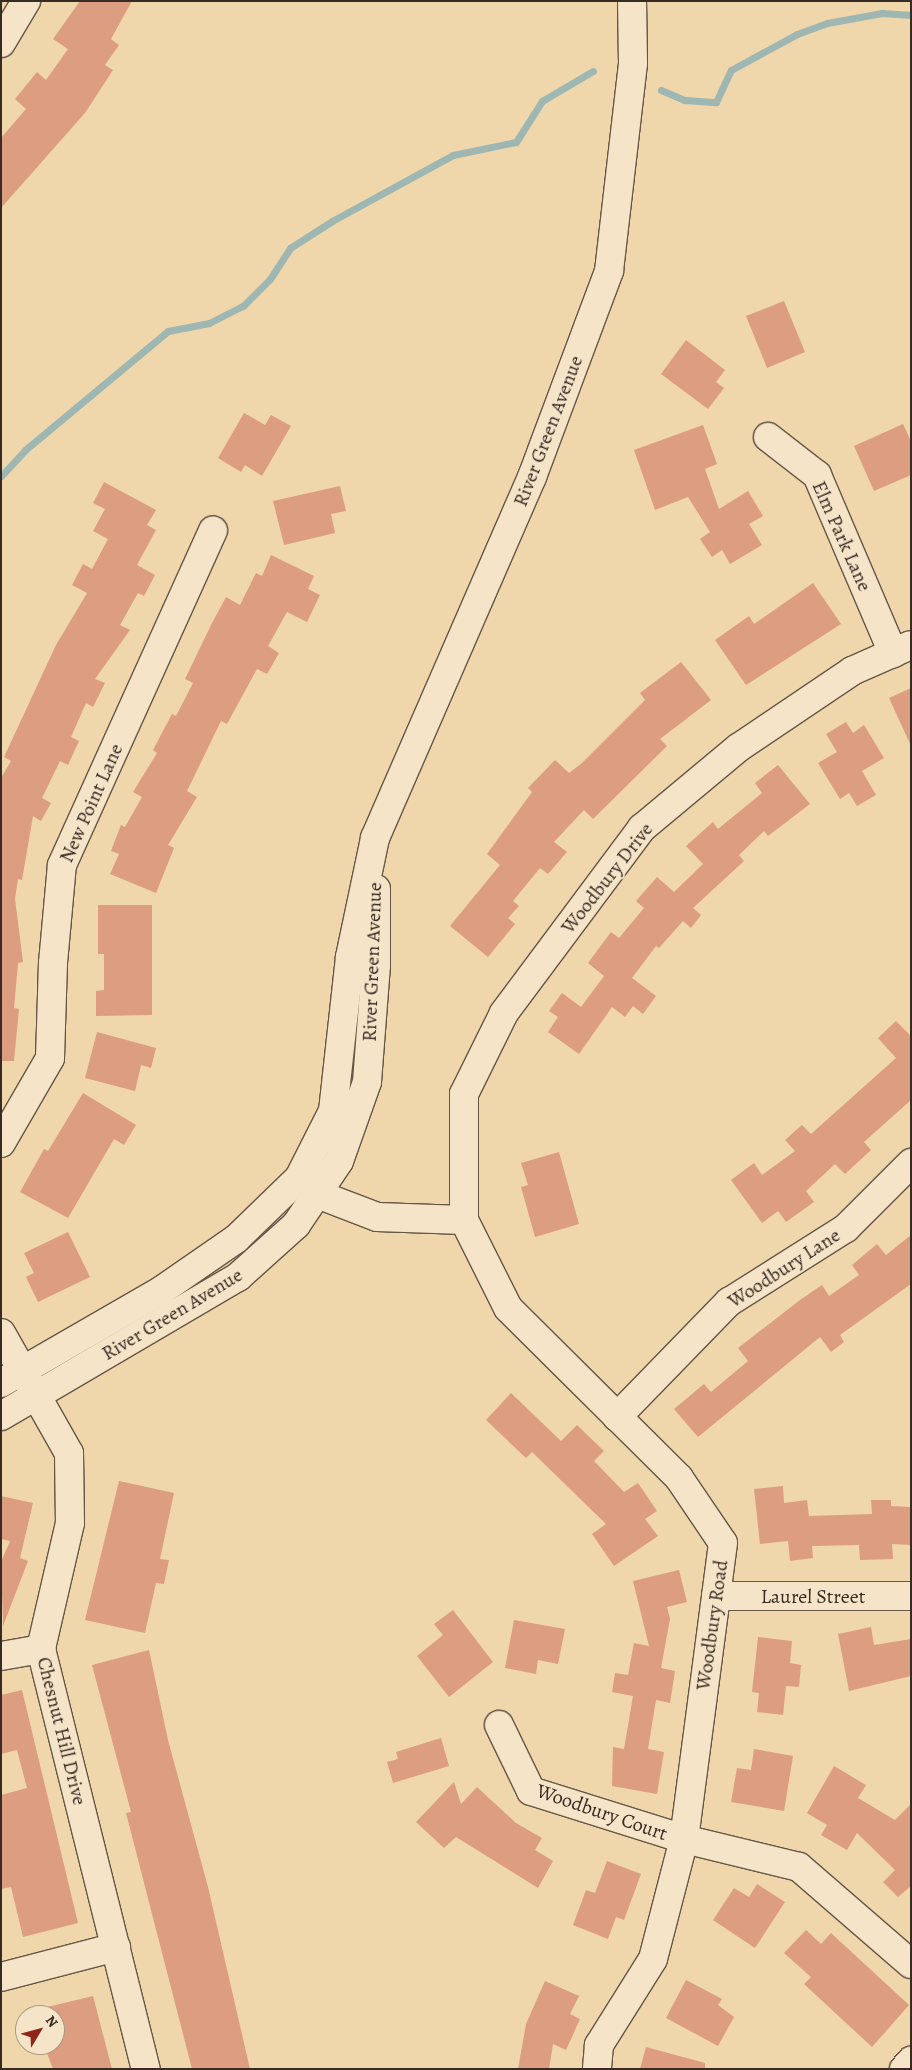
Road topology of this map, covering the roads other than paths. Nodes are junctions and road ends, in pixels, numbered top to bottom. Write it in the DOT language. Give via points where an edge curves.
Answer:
graph roads {
  1 [pos="26,1"];
  2 [pos="632,1"];
  3 [pos="1,43"];
  4 [pos="768,437"];
  5 [pos="213,530"];
  6 [pos="902,649"];
  7 [pos="1,1143"];
  8 [pos="911,1163"];
  9 [pos="308,1186"];
  10 [pos="464,1220"];
  11 [pos="1,1332"];
  12 [pos="11,1377"];
  13 [pos="35,1396"];
  14 [pos="1,1416"];
  15 [pos="617,1417"];
  16 [pos="716,1596"];
  17 [pos="911,1596"];
  18 [pos="41,1649"];
  19 [pos="1,1656"];
  20 [pos="499,1725"];
  21 [pos="684,1839"];
  22 [pos="116,1947"];
  23 [pos="911,1964"];
  24 [pos="1,1977"];
  25 [pos="911,2062"];
  26 [pos="146,2069"];
  27 [pos="597,2069"];
  28 [pos="904,2069"];
  1 -- 3 [label="street"];
  2 -- 9 [label="street, River Green Avenue" via="634,63 610,271 532,477 375,838 376,966 367,1082 339,1161"];
  4 -- 6 [label="street, Elm Park Lane" via="817,475"];
  5 -- 7 [label="street, New Point Lane" via="62,865 53,963 50,1058"];
  6 -- 10 [label="street, Woodbury Drive" via="852,671 738,748 642,828 504,1013 464,1094"];
  8 -- 15 [label="street, Woodbury Lane" via="846,1228 729,1302"];
  9 -- 10 [label="street" via="377,1218"];
  9 -- 12 [label="street, River Green Avenue" via="162,1290"];
  9 -- 13 [label="street, River Green Avenue" via="296,1225 238,1277"];
  10 -- 15 [label="street, Woodbury Road" via="508,1308"];
  11 -- 12 [label="street"];
  12 -- 13 [label="street, Chesnut Hill Drive"];
  13 -- 14 [label="street, River Green Avenue"];
  13 -- 18 [label="street, Chesnut Hill Drive" via="69,1453 70,1523"];
  15 -- 16 [label="street, Woodbury Road" via="679,1478 723,1543"];
  16 -- 17 [label="street, Laurel Street"];
  16 -- 21 [label="street, Woodbury Road"];
  18 -- 19 [label="street"];
  18 -- 22 [label="street, Chesnut Hill Drive"];
  20 -- 21 [label="street, Woodbury Court" via="530,1791"];
  21 -- 23 [label="street, Woodbury Court" via="799,1867"];
  21 -- 27 [label="street, Woodbury Road" via="653,1959 599,2045"];
  22 -- 24 [label="street"];
  22 -- 26 [label="street, Chesnut Hill Drive"];
  25 -- 28 [label="street"];
}
